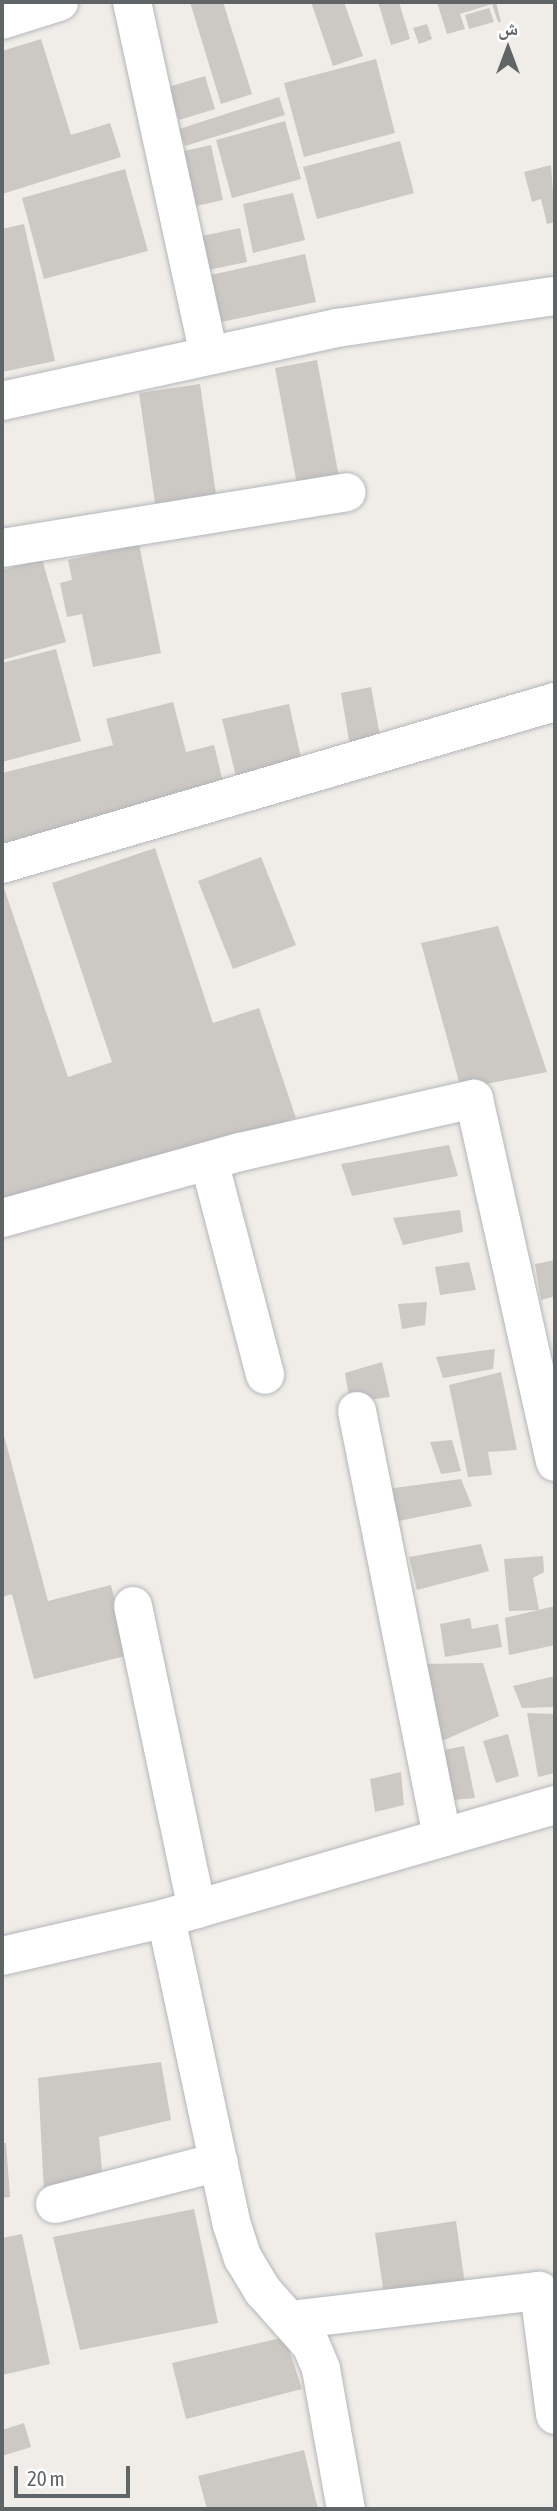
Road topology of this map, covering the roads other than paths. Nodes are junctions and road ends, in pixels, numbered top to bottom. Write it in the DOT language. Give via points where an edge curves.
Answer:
graph roads {
  1 [pos="59,2"];
  2 [pos="132,2"];
  3 [pos="2,20"];
  4 [pos="555,296"];
  5 [pos="209,355"];
  6 [pos="2,401"];
  7 [pos="346,492"];
  8 [pos="2,548"];
  9 [pos="555,702"];
  10 [pos="2,864"];
  11 [pos="209,1161"];
  12 [pos="2,1218"];
  13 [pos="265,1375"];
  14 [pos="357,1410"];
  15 [pos="555,1462"];
  16 [pos="133,1606"];
  17 [pos="555,1805"];
  18 [pos="442,1838"];
  19 [pos="181,1914"];
  20 [pos="2,1955"];
  21 [pos="219,2162"];
  22 [pos="55,2204"];
  23 [pos="291,2320"];
  24 [pos="555,2416"];
  25 [pos="346,2509"];
  1 -- 3 [label="street"];
  2 -- 5 [label="street"];
  4 -- 5 [label="street" via="337,328"];
  5 -- 6 [label="street"];
  7 -- 8 [label="street"];
  9 -- 10 [label="street"];
  11 -- 12 [label="street"];
  11 -- 13 [label="street"];
  11 -- 15 [label="street" via="474,1099"];
  14 -- 18 [label="street"];
  16 -- 19 [label="street"];
  17 -- 18 [label="street"];
  18 -- 19 [label="street"];
  19 -- 20 [label="street"];
  19 -- 21 [label="street"];
  21 -- 22 [label="street"];
  21 -- 23 [label="street" via="243,2258 263,2291"];
  23 -- 24 [label="street" via="539,2291"];
  23 -- 25 [label="street" via="311,2345 321,2369"];
}
